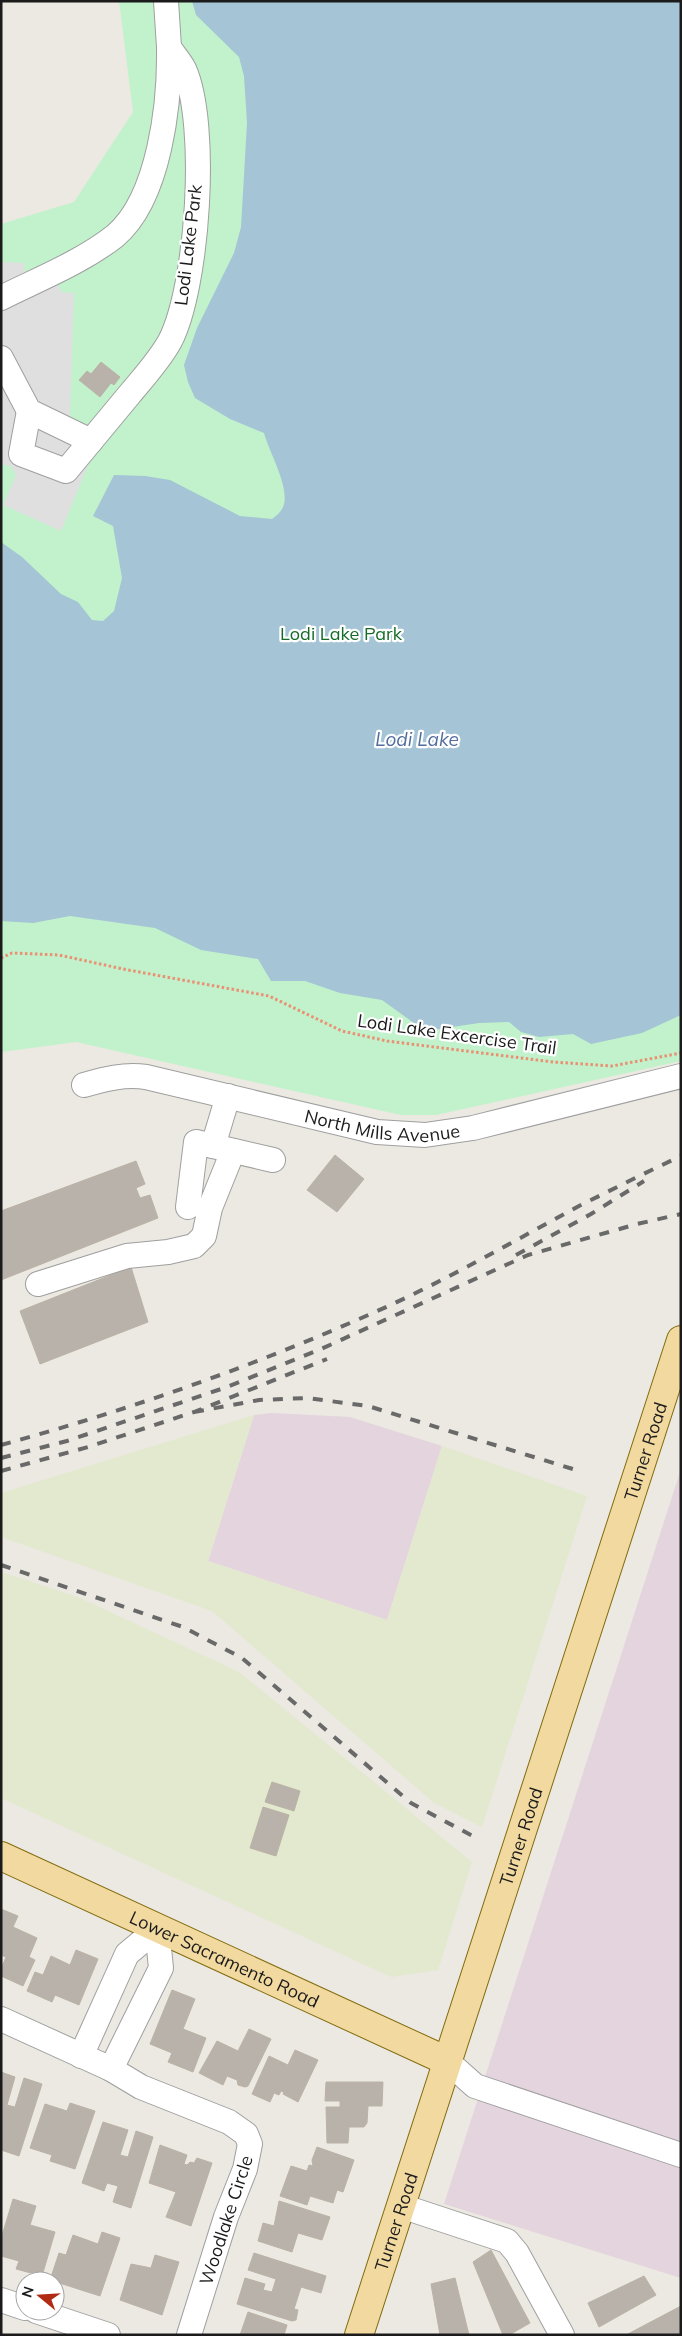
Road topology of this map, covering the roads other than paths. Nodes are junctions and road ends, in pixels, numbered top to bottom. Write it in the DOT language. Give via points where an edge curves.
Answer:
graph roads {
  1 [pos="166,1"];
  2 [pos="169,47"];
  3 [pos="1,298"];
  4 [pos="1,358"];
  5 [pos="29,411"];
  6 [pos="91,441"];
  7 [pos="681,1076"];
  8 [pos="84,1085"];
  9 [pos="228,1096"];
  10 [pos="223,1149"];
  11 [pos="273,1160"];
  12 [pos="188,1207"];
  13 [pos="38,1284"];
  14 [pos="681,1340"];
  15 [pos="1,1856"];
  16 [pos="157,1929"];
  17 [pos="1,2019"];
  18 [pos="80,2056"];
  19 [pos="447,2061"];
  20 [pos="111,2069"];
  21 [pos="681,2155"];
  22 [pos="401,2206"];
  23 [pos="1,2300"];
  24 [pos="15,2305"];
  25 [pos="65,2321"];
  26 [pos="108,2335"];
  27 [pos="189,2335"];
  28 [pos="359,2335"];
  29 [pos="562,2335"];
  1 -- 2 [label="street, Lodi Lake Park"];
  2 -- 3 [label="street, Lodi Lake Park" via="166,112 150,176 135,212 116,235 95,250"];
  2 -- 6 [label="street, Lodi Lake Park" via="183,68 196,131 193,233 185,293 176,324 163,351"];
  4 -- 5 [label="street"];
  5 -- 6 [label="street"];
  5 -- 6 [label="street, Lodi Lake Park" via="22,454 66,471"];
  7 -- 9 [label="street, North Mills Avenue" via="473,1128 425,1135 377,1132"];
  8 -- 9 [label="street, North Mills Avenue" via="132,1075"];
  9 -- 10 [label="street"];
  10 -- 11 [label="street"];
  10 -- 12 [label="street" via="196,1142"];
  10 -- 13 [label="street" via="204,1236 194,1246 127,1256"];
  14 -- 19 [label="main road, Turner Road"];
  15 -- 16 [label="main road, Lower Sacramento Road"];
  16 -- 18 [label="street" via="127,1954"];
  16 -- 19 [label="main road, Lower Sacramento Road"];
  16 -- 20 [label="street" via="161,1968"];
  17 -- 18 [label="street, Woodlake Circle"];
  18 -- 20 [label="street, Woodlake Circle"];
  19 -- 21 [label="street" via="475,2086"];
  19 -- 22 [label="main road, Turner Road"];
  20 -- 27 [label="street, Woodlake Circle" via="142,2087 230,2122 246,2134 250,2144 245,2169 226,2217"];
  22 -- 28 [label="main road, Turner Road"];
  22 -- 29 [label="street" via="507,2241 518,2253"];
  23 -- 24 [label="street"];
  25 -- 26 [label="street"];
}
